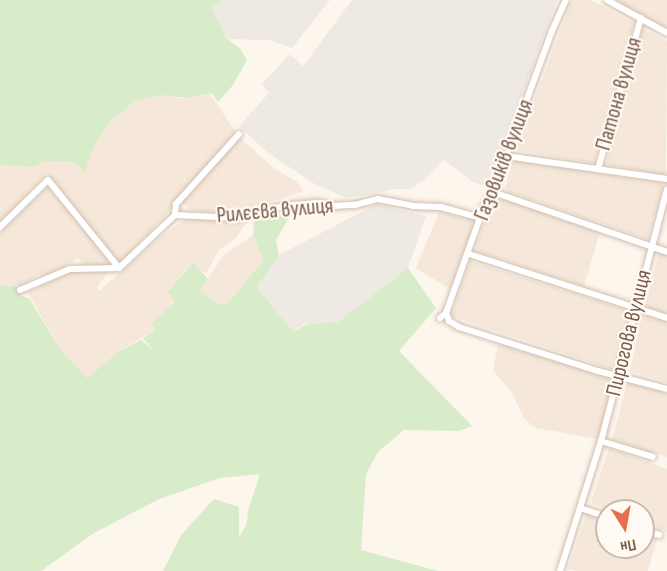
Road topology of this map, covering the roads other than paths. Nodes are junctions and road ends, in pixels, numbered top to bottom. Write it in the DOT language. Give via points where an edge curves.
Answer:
graph roads {
  1 [pos="566,0"];
  2 [pos="607,0"];
  3 [pos="641,18"];
  4 [pos="667,33"];
  5 [pos="239,134"];
  6 [pos="506,156"];
  7 [pos="598,169"];
  8 [pos="667,179"];
  9 [pos="667,190"];
  10 [pos="493,192"];
  11 [pos="174,214"];
  12 [pos="481,218"];
  13 [pos="0,227"];
  14 [pos="651,247"];
  15 [pos="667,252"];
  16 [pos="469,254"];
  17 [pos="119,268"];
  18 [pos="20,290"];
  19 [pos="637,309"];
  20 [pos="446,313"];
  21 [pos="440,318"];
  22 [pos="667,318"];
  23 [pos="618,377"];
  24 [pos="667,389"];
  25 [pos="601,441"];
  26 [pos="653,458"];
  27 [pos="580,508"];
  28 [pos="595,514"];
  29 [pos="655,534"];
  30 [pos="659,535"];
  31 [pos="560,571"];
  1 -- 6 [label="street, Газовиків вулиця"];
  2 -- 3 [label="street"];
  3 -- 4 [label="street"];
  3 -- 7 [label="street, Патона вулиця"];
  5 -- 11 [label="street, Рилєєва вулиця" via="176,204"];
  6 -- 7 [label="street"];
  6 -- 10 [label="street, Газовиків вулиця"];
  7 -- 8 [label="street"];
  9 -- 14 [label="street, Пирогова вулиця"];
  10 -- 12 [label="street, Газовиків вулиця"];
  10 -- 14 [label="street"];
  11 -- 12 [label="street, Рилєєва вулиця" via="238,218 283,206 319,202 355,205 378,199 441,207"];
  11 -- 17 [label="street, Рилєєва вулиця"];
  12 -- 16 [label="street, Газовиків вулиця"];
  13 -- 17 [label="street" via="48,180"];
  14 -- 15 [label="street"];
  14 -- 19 [label="street, Пирогова вулиця"];
  16 -- 19 [label="street"];
  16 -- 20 [label="street, Газовиків вулиця"];
  17 -- 18 [label="street" via="70,269"];
  19 -- 22 [label="street"];
  19 -- 23 [label="street, Пирогова вулиця"];
  20 -- 21 [label="street, Газовиків вулиця"];
  20 -- 23 [label="street" via="449,321 459,327"];
  23 -- 24 [label="street"];
  23 -- 25 [label="street, Пирогова вулиця"];
  25 -- 26 [label="street"];
  25 -- 27 [label="street, Пирогова вулиця"];
  27 -- 28 [label="street"];
  27 -- 31 [label="street, Пирогова вулиця"];
  29 -- 30 [label="street"];
}
